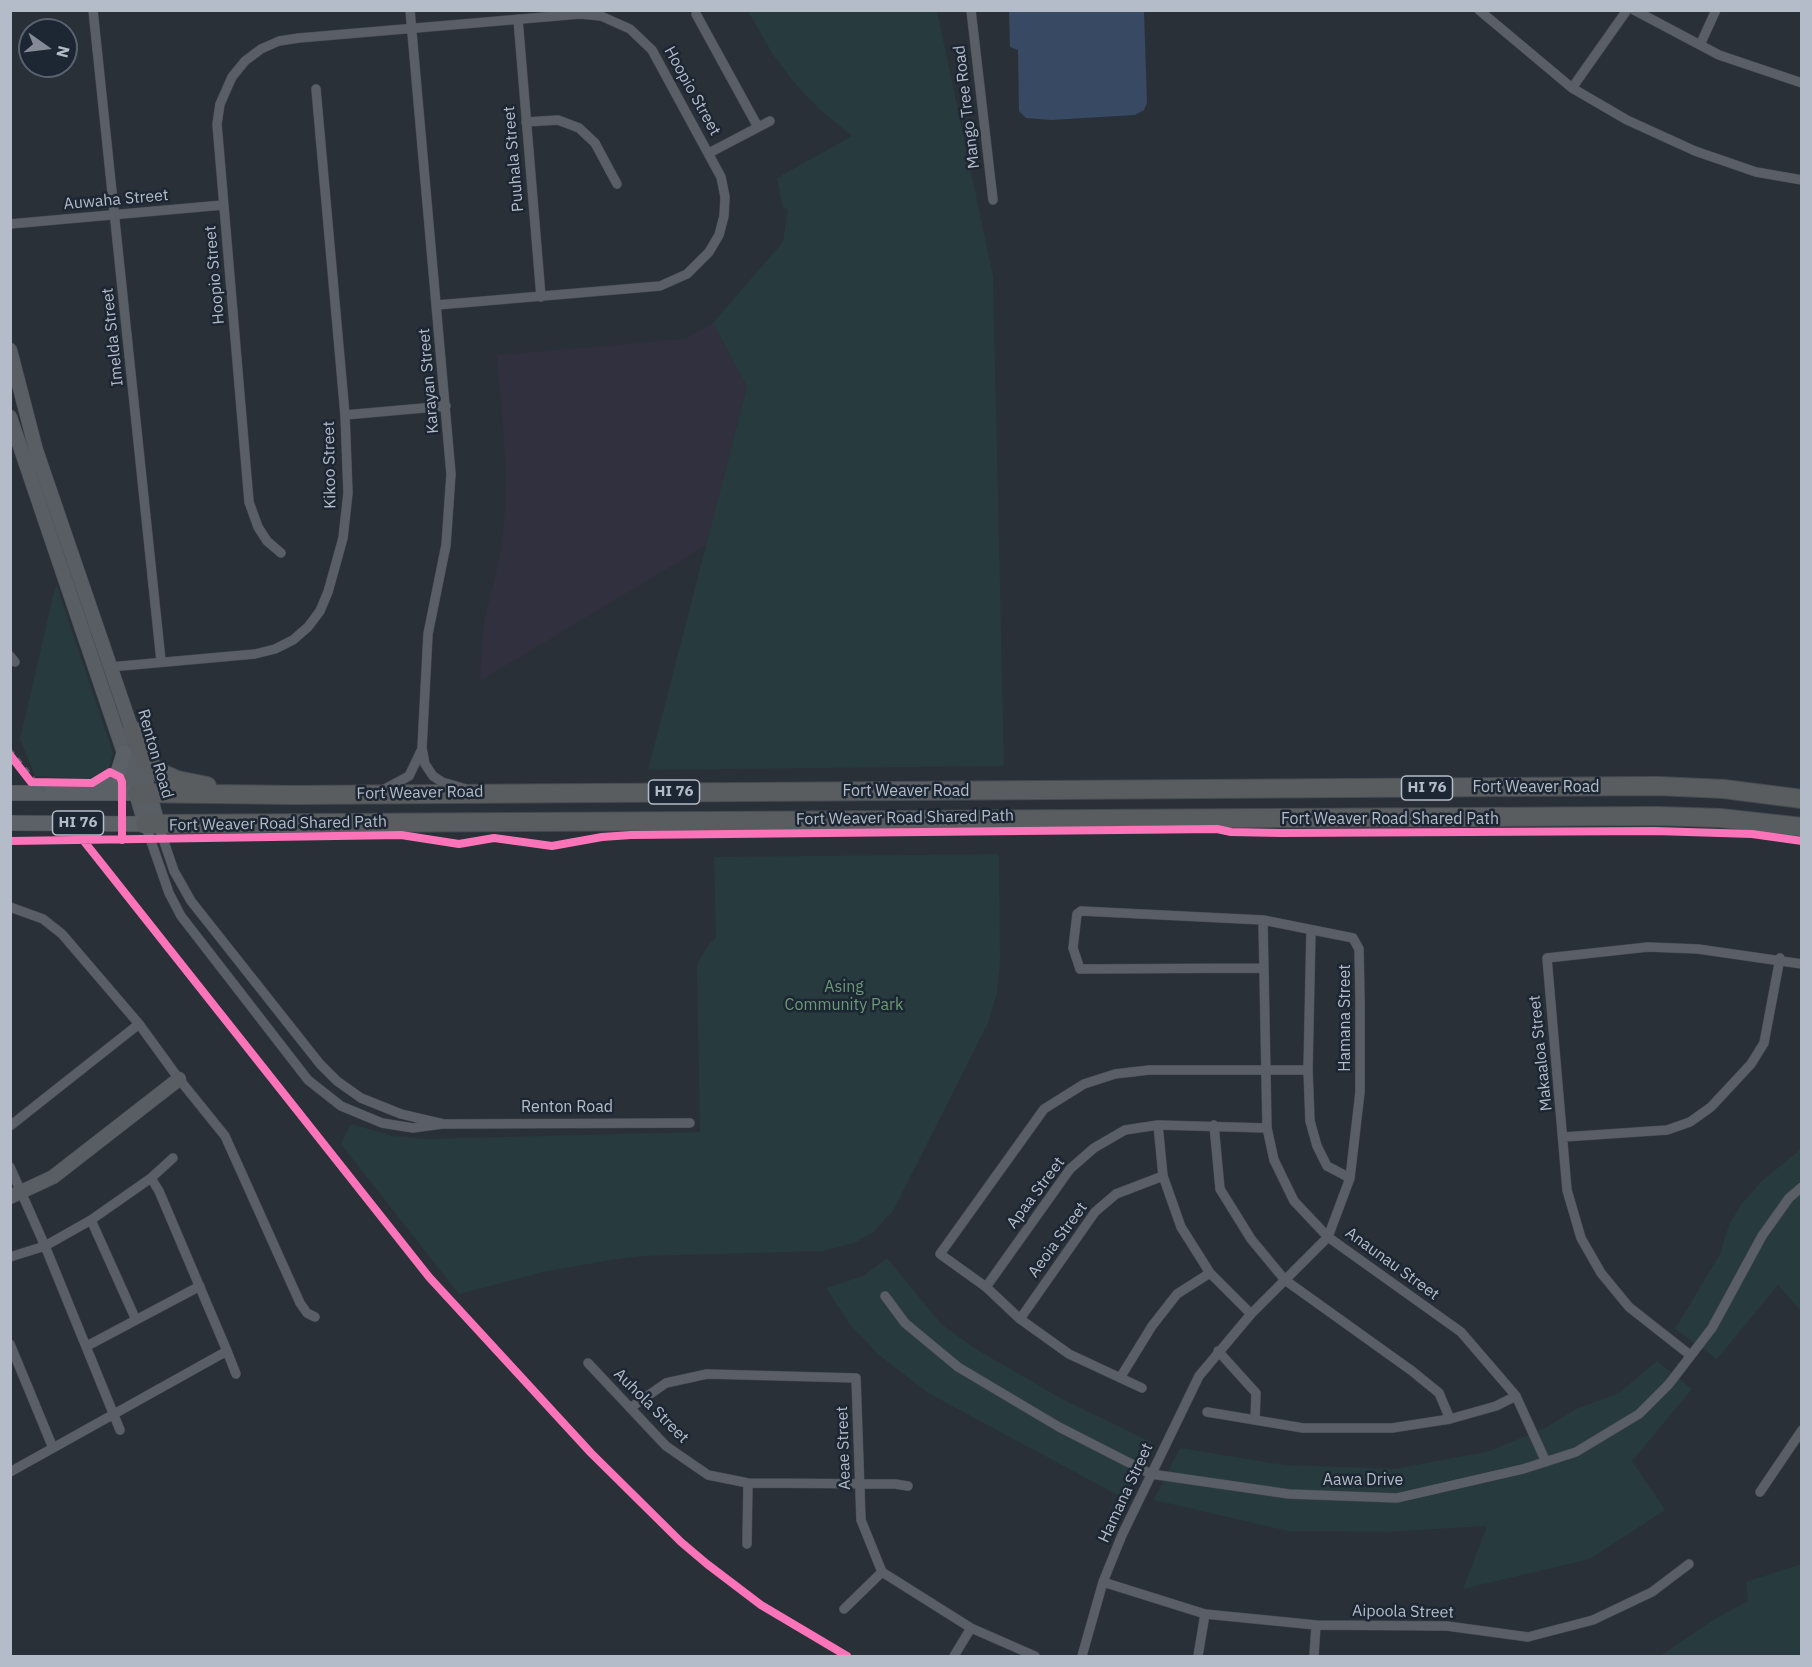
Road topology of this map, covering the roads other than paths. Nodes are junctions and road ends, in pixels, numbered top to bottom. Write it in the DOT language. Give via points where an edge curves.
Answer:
graph roads {
  1 [pos="93,10"];
  2 [pos="410,10"];
  3 [pos="971,10"];
  4 [pos="1479,10"];
  5 [pos="1627,10"];
  6 [pos="1634,10"];
  7 [pos="1716,10"];
  8 [pos="696,14"];
  9 [pos="518,19"];
  10 [pos="412,28"];
  11 [pos="1700,45"];
  12 [pos="1802,83"];
  13 [pos="1572,88"];
  14 [pos="316,89"];
  15 [pos="770,121"];
  16 [pos="526,122"];
  17 [pos="758,127"];
  18 [pos="709,153"];
  19 [pos="1802,180"];
  20 [pos="617,184"];
  21 [pos="993,200"];
  22 [pos="224,205"];
  23 [pos="116,215"];
  24 [pos="10,224"];
  25 [pos="541,297"];
  26 [pos="437,305"];
  27 [pos="10,350"];
  28 [pos="12,366"];
  29 [pos="446,406"];
  30 [pos="345,415"];
  31 [pos="10,417"];
  32 [pos="281,553"];
  33 [pos="80,579"];
  34 [pos="66,585"];
  35 [pos="161,661"];
  36 [pos="110,667"];
  37 [pos="132,730"];
  38 [pos="422,748"];
  39 [pos="124,753"];
  40 [pos="477,792"];
  41 [pos="10,793"];
  42 [pos="89,794"];
  43 [pos="143,794"];
  44 [pos="373,794"];
  45 [pos="225,795"];
  46 [pos="1802,799"];
  47 [pos="152,820"];
  48 [pos="10,823"];
  49 [pos="1802,827"];
  50 [pos="10,908"];
  51 [pos="1263,920"];
  52 [pos="1311,930"];
  53 [pos="1780,958"];
  54 [pos="1802,964"];
  55 [pos="1264,968"];
  56 [pos="139,1024"];
  57 [pos="1308,1070"];
  58 [pos="1266,1072"];
  59 [pos="179,1079"];
  60 [pos="690,1123"];
  61 [pos="444,1124"];
  62 [pos="1158,1125"];
  63 [pos="1214,1125"];
  64 [pos="10,1126"];
  65 [pos="1267,1128"];
  66 [pos="1564,1137"];
  67 [pos="173,1158"];
  68 [pos="10,1167"];
  69 [pos="1163,1176"];
  70 [pos="151,1178"];
  71 [pos="1350,1178"];
  72 [pos="1802,1187"];
  73 [pos="16,1195"];
  74 [pos="91,1220"];
  75 [pos="1328,1237"];
  76 [pos="45,1246"];
  77 [pos="10,1257"];
  78 [pos="1210,1273"];
  79 [pos="1285,1280"];
  80 [pos="200,1286"];
  81 [pos="986,1287"];
  82 [pos="885,1296"];
  83 [pos="1251,1314"];
  84 [pos="315,1317"];
  85 [pos="1020,1319"];
  86 [pos="136,1320"];
  87 [pos="10,1344"];
  88 [pos="87,1346"];
  89 [pos="227,1351"];
  90 [pos="1218,1351"];
  91 [pos="1690,1355"];
  92 [pos="588,1363"];
  93 [pos="236,1374"];
  94 [pos="1120,1378"];
  95 [pos="1142,1388"];
  96 [pos="1516,1396"];
  97 [pos="630,1408"];
  98 [pos="1207,1412"];
  99 [pos="114,1414"];
  100 [pos="1450,1419"];
  101 [pos="1255,1420"];
  102 [pos="120,1430"];
  103 [pos="1801,1434"];
  104 [pos="53,1448"];
  105 [pos="1546,1462"];
  106 [pos="10,1472"];
  107 [pos="1151,1474"];
  108 [pos="748,1483"];
  109 [pos="861,1483"];
  110 [pos="908,1486"];
  111 [pos="1760,1492"];
  112 [pos="747,1544"];
  113 [pos="1689,1564"];
  114 [pos="882,1572"];
  115 [pos="1103,1582"];
  116 [pos="844,1610"];
  117 [pos="1205,1614"];
  118 [pos="1316,1625"];
  119 [pos="971,1628"];
  120 [pos="954,1656"];
  121 [pos="1035,1656"];
  122 [pos="1082,1656"];
  123 [pos="1198,1656"];
  124 [pos="1314,1656"];
  1 -- 23 [label="street, Imelda Street"];
  2 -- 10 [label="street, Karayan Street"];
  3 -- 21 [label="street, Mango Tree Road"];
  4 -- 13 [label="street"];
  5 -- 13 [label="street"];
  6 -- 11 [label="street"];
  7 -- 11 [label="street"];
  8 -- 17 [label="street"];
  9 -- 10 [label="street, Hoopio Street"];
  9 -- 16 [label="street, Puuhala Street"];
  9 -- 18 [label="street, Hoopio Street" via="591,14 630,29 652,50"];
  10 -- 22 [label="street, Hoopio Street" via="289,39 261,49 245,61 227,85 218,114"];
  10 -- 26 [label="street, Karayan Street"];
  11 -- 12 [label="street"];
  13 -- 19 [label="street" via="1627,120 1695,151 1756,172"];
  14 -- 30 [label="street, Kikoo Street"];
  15 -- 17 [label="street"];
  16 -- 20 [label="street" via="558,120 579,128 595,143"];
  16 -- 25 [label="street, Puuhala Street"];
  17 -- 18 [label="street"];
  18 -- 25 [label="street, Hoopio Street" via="723,187 724,216 715,244 696,268 660,286"];
  22 -- 23 [label="street, Auwaha Street"];
  22 -- 32 [label="street, Hoopio Street" via="249,502 262,534"];
  23 -- 24 [label="street, Auwaha Street"];
  23 -- 35 [label="street, Imelda Street"];
  25 -- 26 [label="street, Hoopio Street"];
  26 -- 29 [label="street, Karayan Street"];
  27 -- 28 [label="street, Renton Road"];
  28 -- 33 [label="street, Renton Road"];
  29 -- 30 [label="street"];
  29 -- 38 [label="street, Karayan Street" via="451,506 428,634"];
  30 -- 35 [label="street, Kikoo Street" via="346,522 328,592 315,619 293,640 265,652"];
  31 -- 34 [label="street, Renton Road"];
  33 -- 34 [label="street"];
  33 -- 36 [label="street, Renton Road"];
  34 -- 39 [label="street, Renton Road"];
  35 -- 36 [label="street, Kikoo Street"];
  36 -- 37 [label="street, Renton Road"];
  37 -- 43 [label="street, Renton Road"];
  37 -- 45 [label="highway" via="156,771 209,786"];
  38 -- 40 [label="street, Karayan Street" via="425,764 437,779"];
  38 -- 44 [label="street, Karayan Street" via="409,776"];
  39 -- 42 [label="main road" via="117,776"];
  39 -- 43 [label="street, Renton Road"];
  40 -- 44 [label="highway, Fort Weaver Road / HI 76"];
  40 -- 46 [label="highway, Fort Weaver Road / HI 76" via="1657,786"];
  41 -- 42 [label="main road, Fort Weaver Road / HI 76"];
  42 -- 43 [label="main road, Fort Weaver Road / HI 76"];
  43 -- 45 [label="highway, Fort Weaver Road / HI 76"];
  43 -- 47 [label="street, Renton Road"];
  44 -- 45 [label="highway, Fort Weaver Road / HI 76"];
  45 -- 47 [label="highway" via="173,802"];
  47 -- 48 [label="main road, Fort Weaver Road / HI 76"];
  47 -- 49 [label="highway, Fort Weaver Road / HI 76" via="1658,816"];
  47 -- 61 [label="street, Renton Road" via="186,892 327,1072 374,1104"];
  47 -- 61 [label="street, Renton Road" via="172,901 308,1080 341,1106 382,1123 413,1128"];
  50 -- 56 [label="street" via="43,919 62,934"];
  51 -- 52 [label="street, Hamana Street"];
  51 -- 55 [label="street, Anaunau Street"];
  51 -- 55 [label="street, Hamana Street" via="1081,911 1075,923 1074,948 1080,969"];
  52 -- 57 [label="street"];
  52 -- 71 [label="street, Hamana Street" via="1353,938 1359,949 1360,1092"];
  53 -- 54 [label="street, Makaaloa Street"];
  53 -- 66 [label="street" via="1764,1043 1751,1064 1711,1107 1690,1122 1667,1130"];
  53 -- 66 [label="street, Makaaloa Street" via="1648,947 1547,958"];
  55 -- 58 [label="street, Anaunau Street"];
  56 -- 59 [label="street"];
  56 -- 64 [label="street"];
  57 -- 58 [label="street"];
  57 -- 71 [label="street" via="1310,1121 1317,1146 1327,1166"];
  58 -- 65 [label="street, Anaunau Street"];
  58 -- 81 [label="street" via="1115,1074 1084,1084 1044,1109 940,1254"];
  59 -- 73 [label="street" via="54,1177"];
  59 -- 84 [label="street" via="225,1136 300,1303"];
  60 -- 61 [label="street, Renton Road"];
  62 -- 63 [label="street, Apaa Street"];
  62 -- 69 [label="street"];
  62 -- 81 [label="street, Apaa Street" via="1125,1130 1070,1168"];
  63 -- 65 [label="street, Apaa Street"];
  63 -- 79 [label="street" via="1220,1189 1251,1239"];
  65 -- 75 [label="street, Anaunau Street" via="1274,1160 1294,1201"];
  66 -- 91 [label="street, Makaaloa Street" via="1567,1190 1581,1238 1601,1273 1629,1307"];
  67 -- 70 [label="street"];
  68 -- 73 [label="street"];
  69 -- 78 [label="street" via="1181,1227"];
  69 -- 85 [label="street, Aeoia Street" via="1116,1194 1095,1212"];
  70 -- 74 [label="street"];
  70 -- 80 [label="street"];
  71 -- 75 [label="street, Hamana Street"];
  72 -- 91 [label="street, Aawa Drive" via="1789,1198 1762,1236 1712,1328"];
  73 -- 76 [label="street"];
  74 -- 76 [label="street"];
  74 -- 86 [label="street"];
  75 -- 79 [label="street, Hamana Street"];
  75 -- 96 [label="street, Anaunau Street" via="1461,1332"];
  76 -- 77 [label="street"];
  76 -- 88 [label="street"];
  78 -- 83 [label="street"];
  78 -- 94 [label="street" via="1177,1294"];
  79 -- 83 [label="street, Hamana Street"];
  79 -- 100 [label="street" via="1439,1393"];
  80 -- 86 [label="street"];
  80 -- 89 [label="street"];
  81 -- 85 [label="street"];
  82 -- 107 [label="street, Aawa Drive" via="905,1323 958,1367 1059,1427"];
  83 -- 90 [label="street, Hamana Street"];
  85 -- 94 [label="street" via="1069,1354"];
  86 -- 88 [label="street"];
  87 -- 104 [label="street"];
  88 -- 99 [label="street"];
  89 -- 93 [label="street"];
  89 -- 99 [label="street"];
  90 -- 101 [label="street" via="1256,1393"];
  90 -- 107 [label="street, Hamana Street" via="1199,1377"];
  91 -- 105 [label="street, Aawa Drive" via="1669,1384 1639,1414 1576,1452"];
  92 -- 97 [label="street, Auhola Street"];
  94 -- 95 [label="street"];
  96 -- 100 [label="street"];
  96 -- 105 [label="street, Anaunau Street"];
  97 -- 108 [label="street, Auhola Street" via="666,1446 708,1475"];
  97 -- 109 [label="street, Aeae Street" via="666,1383 707,1374 856,1378"];
  98 -- 101 [label="street"];
  99 -- 102 [label="street"];
  99 -- 104 [label="street"];
  100 -- 101 [label="street" via="1392,1428 1303,1428"];
  103 -- 111 [label="street"];
  104 -- 106 [label="street"];
  105 -- 107 [label="street, Aawa Drive" via="1397,1498 1289,1494"];
  107 -- 115 [label="street, Hamana Street"];
  108 -- 109 [label="street, Auhola Street"];
  108 -- 112 [label="street"];
  109 -- 110 [label="street, Auhola Street"];
  109 -- 114 [label="street, Aeae Street" via="861,1520"];
  113 -- 118 [label="street, Aipoola Street" via="1652,1592 1593,1620 1528,1637 1447,1626"];
  114 -- 116 [label="street"];
  114 -- 119 [label="street"];
  115 -- 117 [label="street, Aipoola Street"];
  115 -- 122 [label="street, Hamana Street"];
  117 -- 118 [label="street, Aipoola Street"];
  117 -- 123 [label="street"];
  118 -- 124 [label="street"];
  119 -- 120 [label="street"];
  119 -- 121 [label="street"];
}
